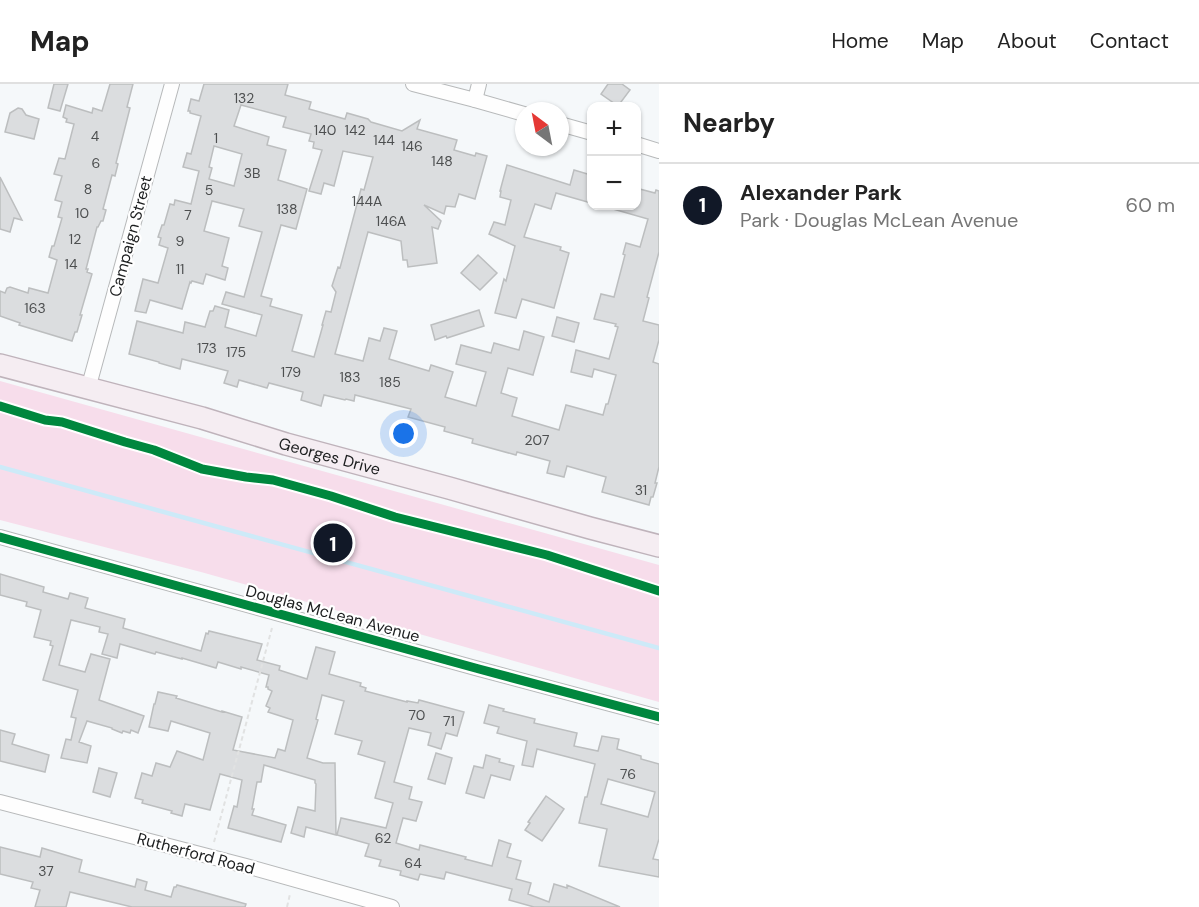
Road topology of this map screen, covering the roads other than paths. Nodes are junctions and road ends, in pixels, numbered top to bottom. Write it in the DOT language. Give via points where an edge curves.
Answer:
graph roads {
  1 [pos="172,84"];
  2 [pos="413,84"];
  3 [pos="479,84"];
  4 [pos="475,100"];
  5 [pos="515,111"];
  6 [pos="569,127"];
  7 [pos="587,132"];
  8 [pos="641,146"];
  9 [pos="659,151"];
  10 [pos="0,365"];
  11 [pos="88,389"];
  12 [pos="0,537"];
  13 [pos="659,546"];
  14 [pos="659,717"];
  15 [pos="0,802"];
  16 [pos="392,907"];
  1 -- 11 [label="street, Campaign Street"];
  2 -- 4 [label="street"];
  3 -- 4 [label="street"];
  4 -- 5 [label="street"];
  6 -- 7 [label="street"];
  8 -- 9 [label="street"];
  10 -- 11 [label="main road, Georges Drive"];
  11 -- 13 [label="main road, Georges Drive"];
  12 -- 14 [label="street, Douglas McLean Avenue"];
  15 -- 16 [label="street, Rutherford Road"];
}
